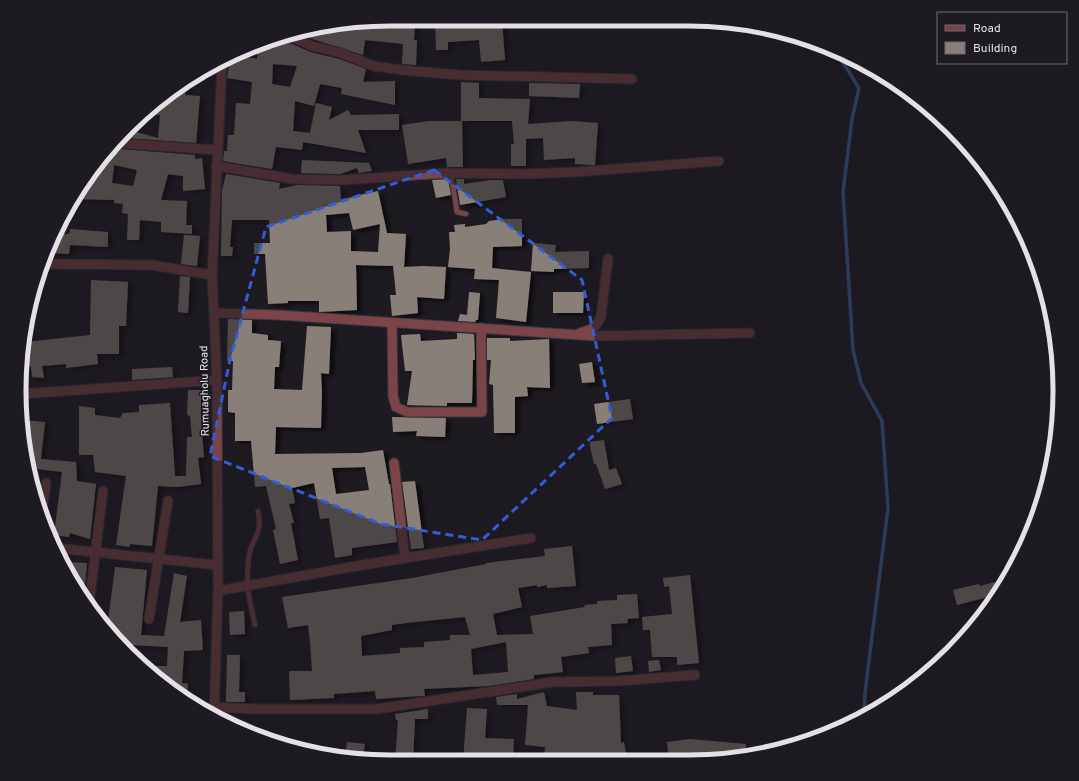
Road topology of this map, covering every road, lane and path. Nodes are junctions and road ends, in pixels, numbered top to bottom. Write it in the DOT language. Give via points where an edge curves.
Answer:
graph roads {
  1 [pos="295,38"];
  2 [pos="222,68"];
  3 [pos="632,79"];
  4 [pos="122,144"];
  5 [pos="217,150"];
  6 [pos="719,161"];
  7 [pos="216,166"];
  8 [pos="451,173"];
  9 [pos="466,214"];
  10 [pos="608,259"];
  11 [pos="49,264"];
  12 [pos="212,275"];
  13 [pos="214,313"];
  14 [pos="392,323"];
  15 [pos="481,328"];
  16 [pos="750,333"];
  17 [pos="575,334"];
  18 [pos="217,380"];
  19 [pos="26,394"];
  20 [pos="394,463"];
  21 [pos="46,483"];
  22 [pos="104,491"];
  23 [pos="168,501"];
  24 [pos="43,503"];
  25 [pos="258,511"];
  26 [pos="531,538"];
  27 [pos="62,548"];
  28 [pos="97,551"];
  29 [pos="158,558"];
  30 [pos="405,558"];
  31 [pos="217,565"];
  32 [pos="246,586"];
  33 [pos="218,591"];
  34 [pos="90,597"];
  35 [pos="150,619"];
  36 [pos="255,625"];
  37 [pos="695,674"];
  38 [pos="215,707"];
  1 -- 3 [label="street" via="312,46 341,52 374,66 402,70 461,75"];
  2 -- 5 [label="street, Rumuagholu Road"];
  4 -- 5 [label="street"];
  5 -- 7 [label="street, Rumuagholu Road"];
  6 -- 8 [label="street" via="525,174"];
  7 -- 8 [label="street" via="293,179 342,180"];
  7 -- 12 [label="street, Rumuagholu Road"];
  8 -- 9 [label="lane" via="457,212"];
  10 -- 17 [label="street" via="598,324 595,328"];
  11 -- 12 [label="street" via="152,266"];
  12 -- 13 [label="street, Rumuagholu Road"];
  13 -- 14 [label="street"];
  13 -- 18 [label="street, Rumuagholu Road"];
  14 -- 15 [label="street"];
  14 -- 15 [label="street" via="392,396 396,407 407,412 482,412"];
  15 -- 17 [label="street"];
  16 -- 17 [label="street" via="596,336"];
  18 -- 19 [label="street"];
  18 -- 31 [label="street, Rumuagholu Road"];
  20 -- 30 [label="street"];
  21 -- 24 [label="street"];
  22 -- 28 [label="street"];
  23 -- 29 [label="street"];
  25 -- 32 [label="lane" via="260,530 249,554"];
  26 -- 30 [label="street"];
  27 -- 28 [label="street"];
  28 -- 29 [label="street"];
  28 -- 34 [label="street"];
  29 -- 31 [label="street"];
  29 -- 35 [label="street"];
  30 -- 32 [label="street"];
  31 -- 33 [label="street, Rumuagholu Road"];
  32 -- 33 [label="street"];
  32 -- 36 [label="lane"];
  33 -- 38 [label="street, Rumuagholu Road"];
  37 -- 38 [label="street" via="618,681 553,682 377,709"];
}
